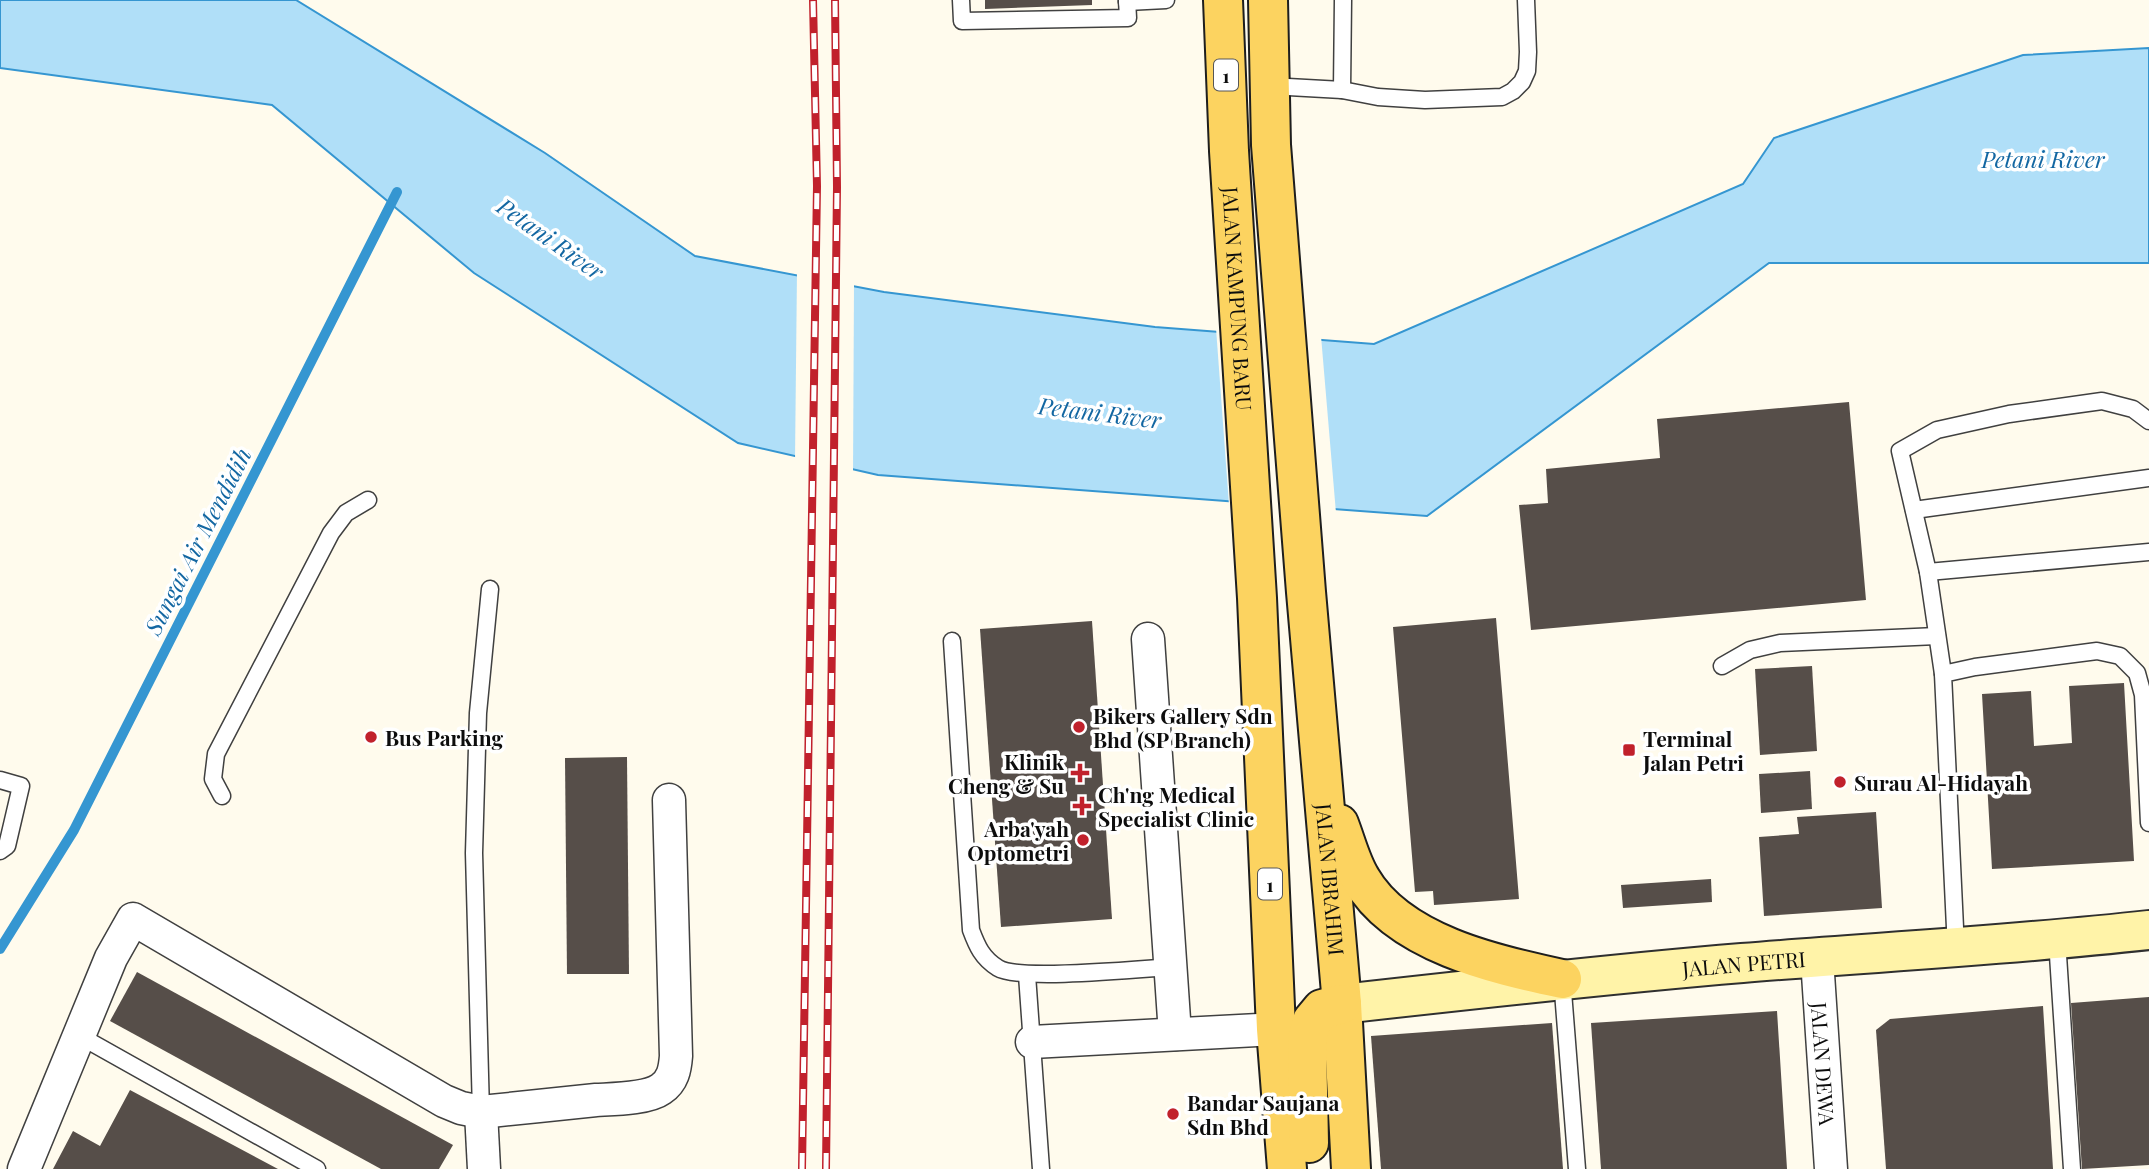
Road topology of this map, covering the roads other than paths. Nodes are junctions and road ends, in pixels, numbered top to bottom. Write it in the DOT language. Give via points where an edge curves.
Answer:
graph roads {
  1 [pos="961,0"];
  2 [pos="1166,0"];
  3 [pos="1223,0"];
  4 [pos="1268,0"];
  5 [pos="1343,0"];
  6 [pos="1526,0"];
  7 [pos="1127,1"];
  8 [pos="1270,86"];
  9 [pos="1342,90"];
  10 [pos="2149,421"];
  11 [pos="2149,478"];
  12 [pos="368,500"];
  13 [pos="1914,510"];
  14 [pos="2149,552"];
  15 [pos="1928,572"];
  16 [pos="491,589"];
  17 [pos="1937,636"];
  18 [pos="1148,639"];
  19 [pos="952,641"];
  20 [pos="1723,666"];
  21 [pos="1943,674"];
  22 [pos="0,780"];
  23 [pos="1323,783"];
  24 [pos="222,796"];
  25 [pos="670,800"];
  26 [pos="2149,823"];
  27 [pos="0,851"];
  28 [pos="2149,930"];
  29 [pos="2057,940"];
  30 [pos="1956,949"];
  31 [pos="1817,959"];
  32 [pos="1171,967"];
  33 [pos="1027,975"];
  34 [pos="1562,979"];
  35 [pos="1342,1004"];
  36 [pos="1276,1028"];
  37 [pos="1175,1034"];
  38 [pos="78,1035"];
  39 [pos="1032,1042"];
  40 [pos="481,1112"];
  41 [pos="24,1169"];
  42 [pos="317,1169"];
  43 [pos="484,1169"];
  44 [pos="1041,1169"];
  45 [pos="1287,1169"];
  46 [pos="1309,1169"];
  47 [pos="1351,1169"];
  48 [pos="1577,1169"];
  49 [pos="1831,1169"];
  50 [pos="2072,1169"];
  1 -- 7 [label="lane" via="962,21 1128,18"];
  2 -- 7 [label="lane"];
  3 -- 36 [label="main road, JALAN KAMPUNG BARU / 1"];
  4 -- 8 [label="main road, 1"];
  5 -- 9 [label="lane"];
  6 -- 9 [label="lane" via="1527,71 1522,82 1502,97 1425,100"];
  8 -- 9 [label="lane"];
  8 -- 23 [label="main road, JALAN IBRAHIM / 1"];
  10 -- 13 [label="lane" via="2133,409 2102,401 1937,430 1900,451"];
  11 -- 13 [label="lane"];
  12 -- 24 [label="lane" via="346,513 331,533 216,754 213,779"];
  13 -- 15 [label="lane"];
  14 -- 15 [label="lane"];
  15 -- 17 [label="lane"];
  16 -- 40 [label="lane" via="478,713 474,853"];
  17 -- 20 [label="lane" via="1780,643 1750,650"];
  17 -- 21 [label="lane"];
  18 -- 32 [label="street"];
  19 -- 33 [label="lane" via="971,929 980,954 1000,970"];
  21 -- 26 [label="lane" via="2097,650 2120,656 2137,673 2143,695"];
  21 -- 30 [label="lane"];
  22 -- 27 [label="lane" via="21,786 7,846"];
  23 -- 34 [label="main road" via="1360,879 1385,909 1444,945 1507,968"];
  23 -- 35 [label="main road, JALAN IBRAHIM / 1"];
  25 -- 40 [label="street" via="676,1056 670,1081 651,1094"];
  28 -- 29 [label="main road, JALAN PETRI"];
  29 -- 30 [label="main road, JALAN PETRI"];
  29 -- 50 [label="lane"];
  30 -- 31 [label="main road, JALAN PETRI"];
  31 -- 34 [label="main road, JALAN PETRI"];
  31 -- 49 [label="street, JALAN DEWA"];
  32 -- 33 [label="lane"];
  32 -- 37 [label="street"];
  33 -- 39 [label="lane"];
  34 -- 35 [label="main road, JALAN PETRI"];
  34 -- 48 [label="lane"];
  35 -- 46 [label="main road" via="1322,1009 1312,1021 1307,1039"];
  35 -- 47 [label="main road, JALAN IBRAHIM / 1"];
  36 -- 37 [label="street"];
  36 -- 45 [label="main road, 1"];
  37 -- 39 [label="street"];
  38 -- 40 [label="street" via="133,919 444,1101"];
  38 -- 41 [label="street"];
  38 -- 42 [label="lane"];
  39 -- 44 [label="lane"];
  40 -- 43 [label="street"];
}
